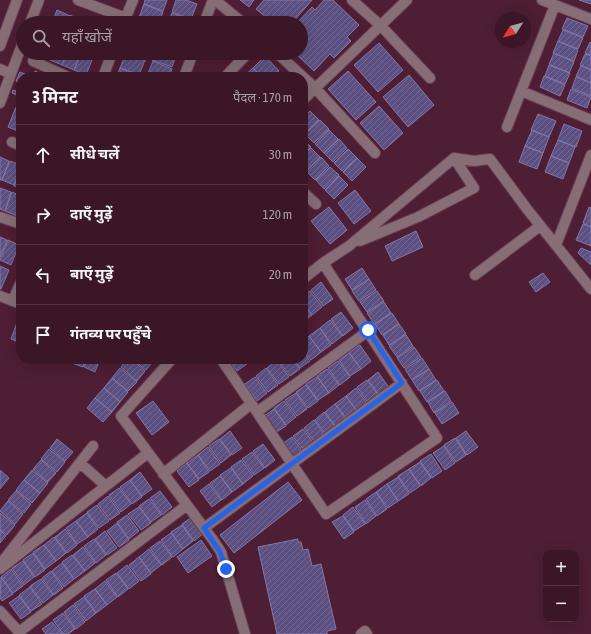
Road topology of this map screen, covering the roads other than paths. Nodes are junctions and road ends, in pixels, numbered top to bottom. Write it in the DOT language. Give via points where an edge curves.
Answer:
graph roads {
  1 [pos="17,0"];
  2 [pos="39,0"];
  3 [pos="78,0"];
  4 [pos="132,0"];
  5 [pos="214,0"];
  6 [pos="352,0"];
  7 [pos="407,0"];
  8 [pos="542,0"];
  9 [pos="562,4"];
  10 [pos="33,16"];
  11 [pos="116,16"];
  12 [pos="126,16"];
  13 [pos="207,16"];
  14 [pos="234,16"];
  15 [pos="591,19"];
  16 [pos="381,26"];
  17 [pos="0,46"];
  18 [pos="16,60"];
  19 [pos="109,60"];
  20 [pos="190,60"];
  21 [pos="241,60"];
  22 [pos="285,60"];
  23 [pos="34,61"];
  24 [pos="0,69"];
  25 [pos="57,72"];
  26 [pos="105,72"];
  27 [pos="186,72"];
  28 [pos="230,72"];
  29 [pos="298,72"];
  30 [pos="11,74"];
  31 [pos="430,78"];
  32 [pos="308,82"];
  33 [pos="315,88"];
  34 [pos="2,91"];
  35 [pos="521,91"];
  36 [pos="308,95"];
  37 [pos="0,103"];
  38 [pos="591,120"];
  39 [pos="507,128"];
  40 [pos="375,153"];
  41 [pos="591,155"];
  42 [pos="454,158"];
  43 [pos="308,197"];
  44 [pos="316,204"];
  45 [pos="0,217"];
  46 [pos="16,222"];
  47 [pos="540,226"];
  48 [pos="556,245"];
  49 [pos="349,246"];
  50 [pos="324,263"];
  51 [pos="308,275"];
  52 [pos="474,275"];
  53 [pos="591,290"];
  54 [pos="0,296"];
  55 [pos="16,302"];
  56 [pos="368,330"];
  57 [pos="168,364"];
  58 [pos="224,364"];
  59 [pos="402,383"];
  60 [pos="251,404"];
  61 [pos="257,412"];
  62 [pos="93,446"];
  63 [pos="148,453"];
  64 [pos="80,463"];
  65 [pos="292,465"];
  66 [pos="163,474"];
  67 [pos="106,486"];
  68 [pos="187,505"];
  69 [pos="204,528"];
  70 [pos="0,565"];
  71 [pos="0,570"];
  72 [pos="0,612"];
  73 [pos="245,634"];
  74 [pos="361,634"];
  75 [pos="367,634"];
  1 -- 17 [label="street"];
  2 -- 10 [label="street"];
  3 -- 11 [label="street"];
  4 -- 12 [label="street"];
  5 -- 13 [label="street"];
  5 -- 14 [label="street"];
  6 -- 16 [label="street"];
  7 -- 16 [label="street"];
  8 -- 9 [label="street"];
  9 -- 15 [label="street"];
  9 -- 35 [label="street"];
  16 -- 31 [label="street"];
  16 -- 33 [label="street"];
  18 -- 30 [label="street"];
  19 -- 26 [label="street"];
  20 -- 27 [label="street"];
  21 -- 28 [label="street"];
  22 -- 29 [label="street"];
  23 -- 25 [label="street"];
  24 -- 30 [label="street"];
  30 -- 34 [label="street"];
  32 -- 33 [label="street"];
  33 -- 36 [label="street"];
  33 -- 40 [label="street"];
  34 -- 37 [label="street"];
  35 -- 38 [label="street"];
  35 -- 39 [label="street"];
  41 -- 48 [label="street"];
  42 -- 47 [label="street" via="474,161 490,159"];
  42 -- 49 [label="street"];
  42 -- 49 [label="street" via="474,188 418,217"];
  43 -- 44 [label="street"];
  45 -- 46 [label="street"];
  47 -- 48 [label="street"];
  47 -- 52 [label="street"];
  48 -- 53 [label="street"];
  49 -- 50 [label="street"];
  50 -- 51 [label="street"];
  50 -- 56 [label="street"];
  54 -- 55 [label="street"];
  56 -- 59 [label="street"];
  56 -- 61 [label="street"];
  57 -- 63 [label="street" via="121,416"];
  58 -- 60 [label="street"];
  59 -- 65 [label="street"];
  59 -- 65 [label="street" via="437,438 326,514"];
  60 -- 61 [label="street"];
  60 -- 66 [label="street"];
  61 -- 65 [label="street"];
  62 -- 64 [label="street"];
  63 -- 66 [label="street"];
  63 -- 67 [label="street"];
  64 -- 67 [label="street"];
  64 -- 70 [label="street"];
  65 -- 69 [label="street"];
  66 -- 68 [label="street"];
  67 -- 71 [label="street"];
  68 -- 69 [label="street"];
  68 -- 72 [label="street" via="19,632"];
  69 -- 73 [label="street" via="220,552"];
  74 -- 75 [label="street" via="365,631"];
}
